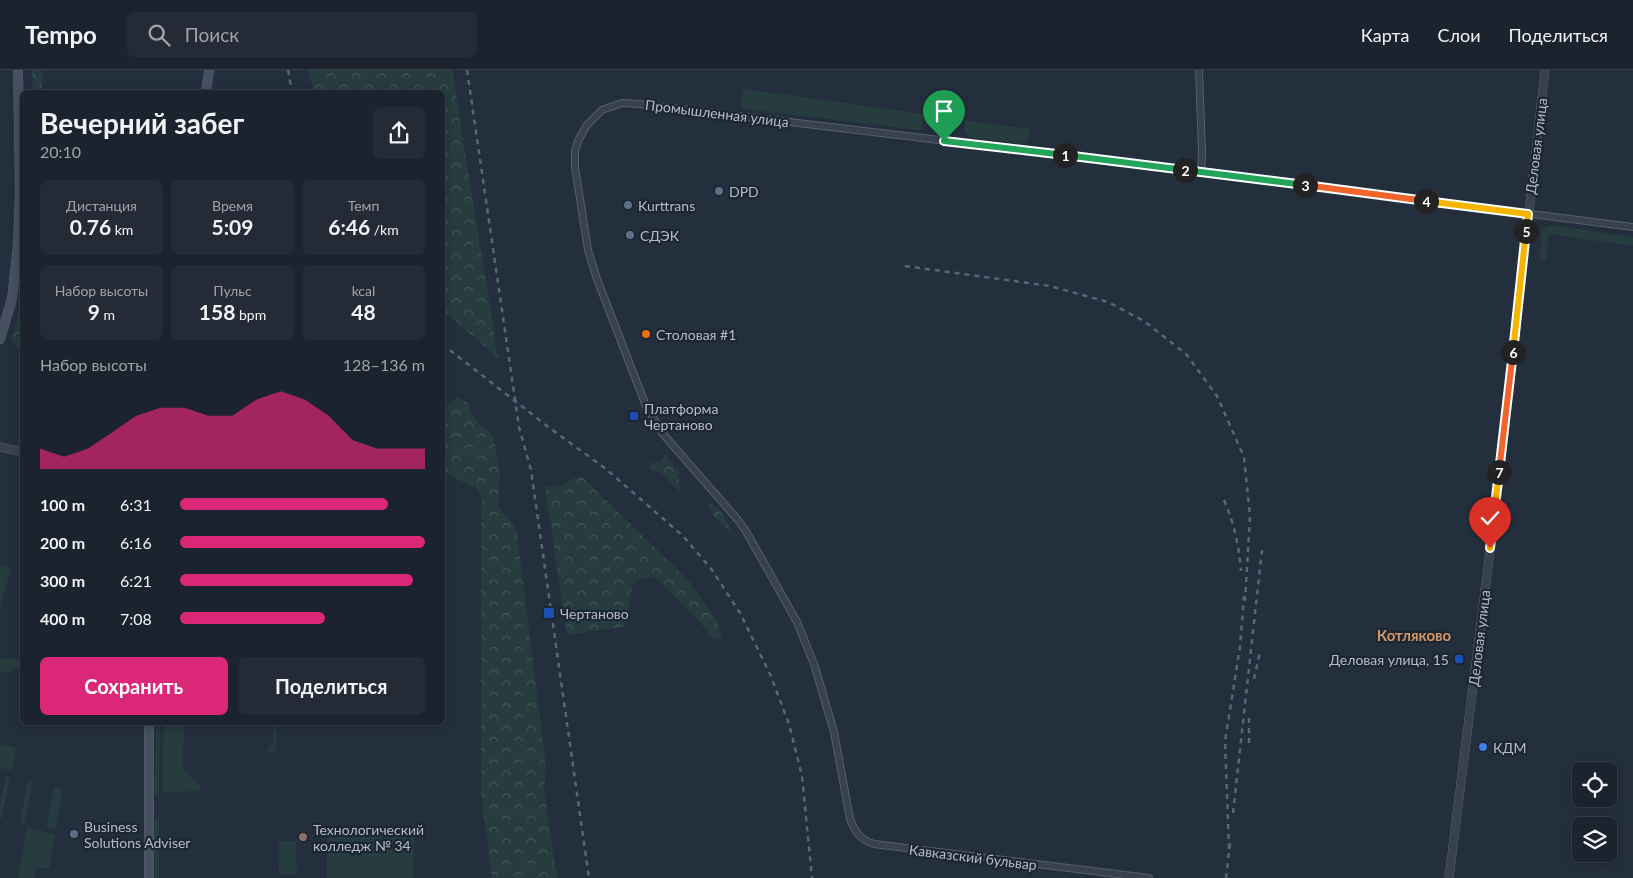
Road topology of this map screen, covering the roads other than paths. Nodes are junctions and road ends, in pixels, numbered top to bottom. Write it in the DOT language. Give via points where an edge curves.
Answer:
graph roads {
  1 [pos="18,70"];
  2 [pos="209,70"];
  3 [pos="1199,70"];
  4 [pos="1545,70"];
  5 [pos="206,90"];
  6 [pos="1201,172"];
  7 [pos="1528,214"];
  8 [pos="1633,227"];
  9 [pos="0,339"];
  10 [pos="0,447"];
  11 [pos="20,452"];
  12 [pos="149,725"];
  13 [pos="859,836"];
  14 [pos="149,878"];
  15 [pos="1149,878"];
  16 [pos="1449,878"];
  1 -- 9 [label="main road" via="18,244 12,299"];
  2 -- 5 [label="main road"];
  3 -- 6 [label="street"];
  4 -- 7 [label="street, Деловая улица"];
  6 -- 7 [label="street, Промышленная улица"];
  6 -- 13 [label="street, Промышленная улица" via="630,103 602,110 587,125 578,141 575,168 588,250 646,406 663,434 747,532 797,622 814,664 834,732 850,819"];
  7 -- 8 [label="street, Промышленная улица"];
  7 -- 16 [label="street, Деловая улица"];
  10 -- 11 [label="street"];
  12 -- 14 [label="main road"];
  13 -- 15 [label="street, Кавказский бульвар" via="874,844"];
}
